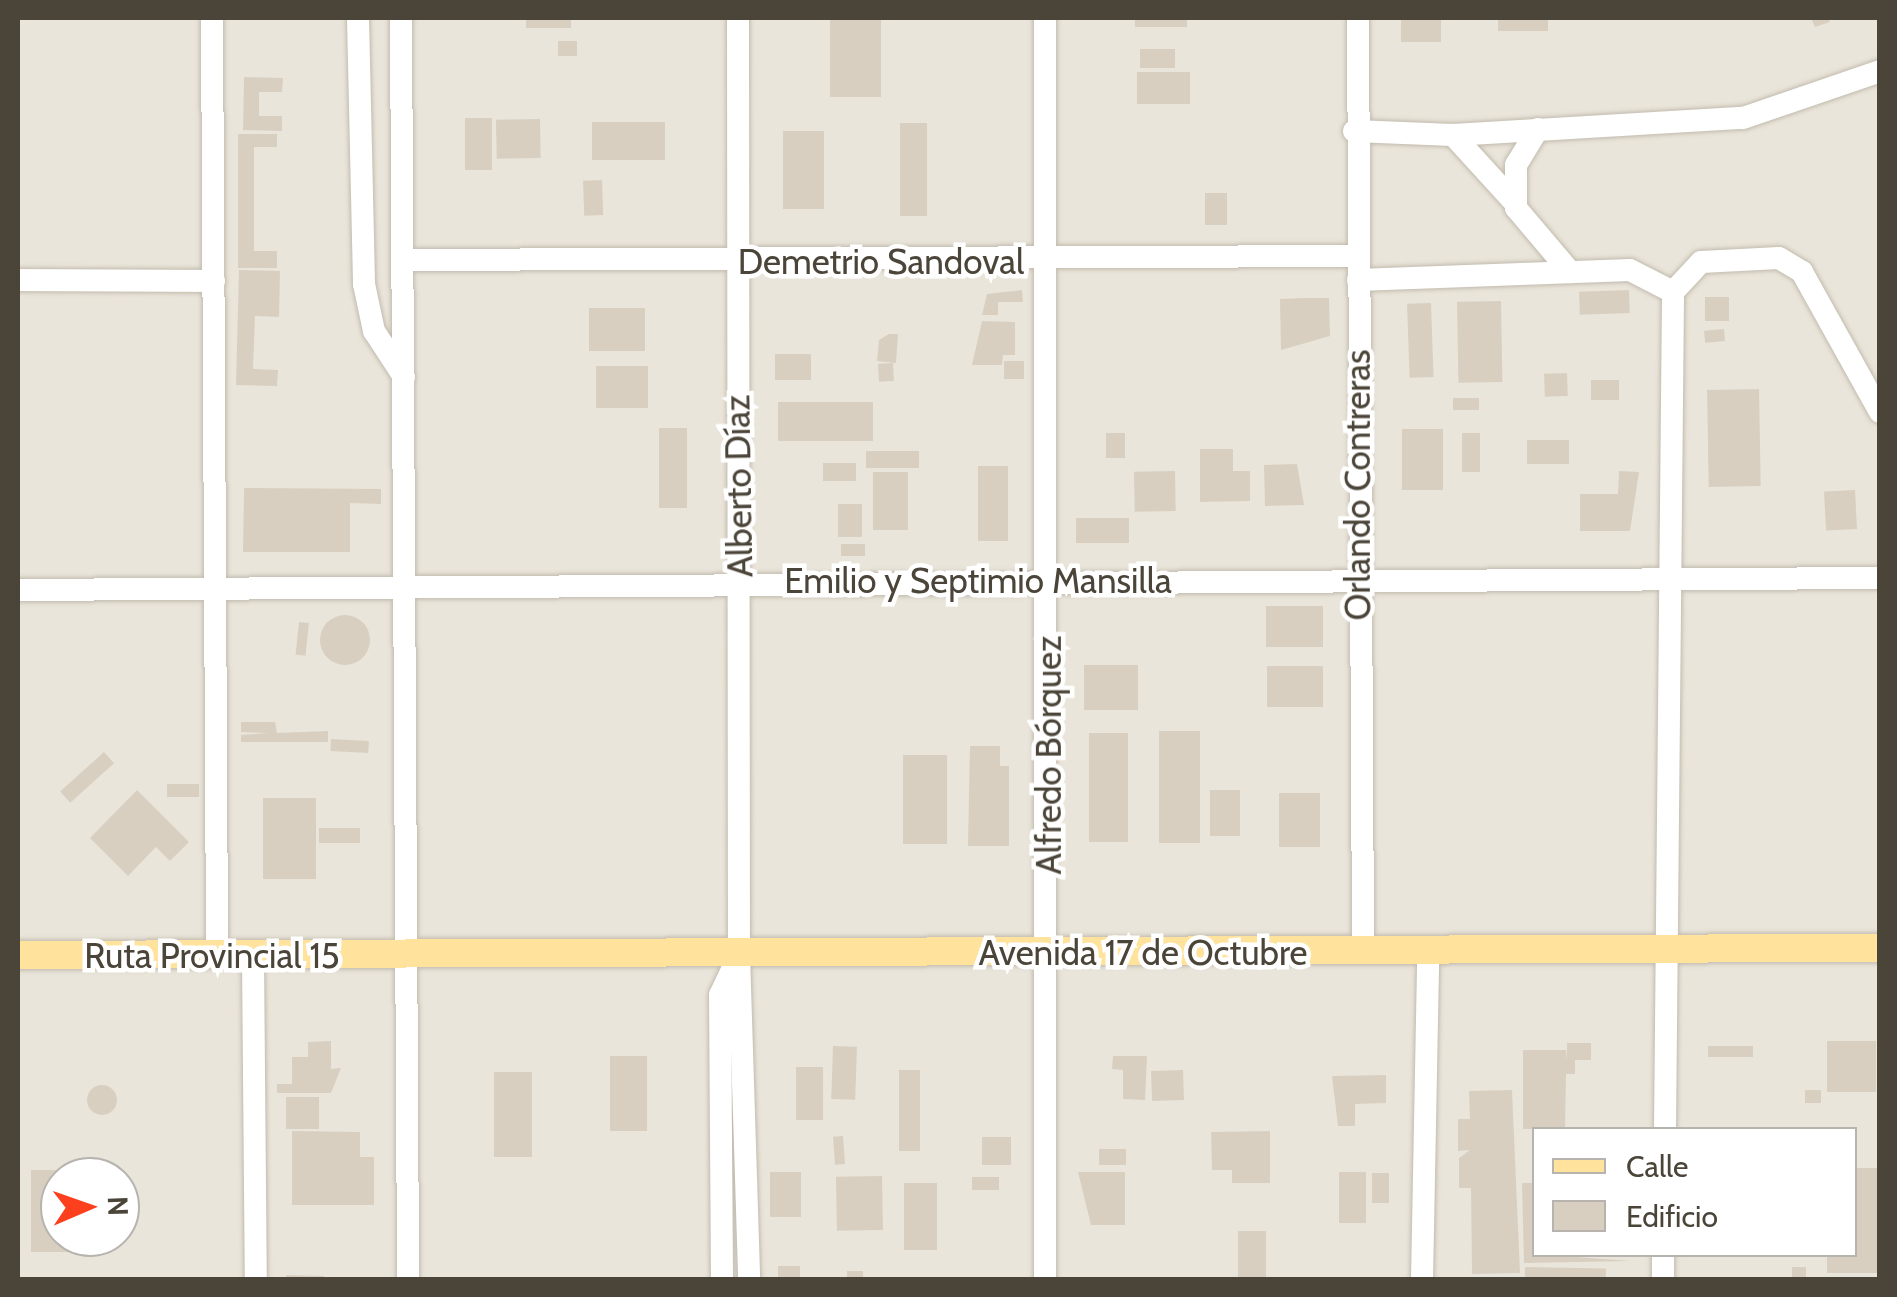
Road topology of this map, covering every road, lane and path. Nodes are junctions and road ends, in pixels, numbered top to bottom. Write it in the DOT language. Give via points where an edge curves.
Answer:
graph roads {
  1 [pos="212,18"];
  2 [pos="358,18"];
  3 [pos="402,18"];
  4 [pos="418,18"];
  5 [pos="738,18"];
  6 [pos="1045,18"];
  7 [pos="1358,18"];
  8 [pos="1880,71"];
  9 [pos="402,130"];
  10 [pos="1538,130"];
  11 [pos="1354,131"];
  12 [pos="1453,136"];
  13 [pos="1515,204"];
  14 [pos="1358,256"];
  15 [pos="404,260"];
  16 [pos="736,262"];
  17 [pos="1048,262"];
  18 [pos="1570,272"];
  19 [pos="18,280"];
  20 [pos="214,280"];
  21 [pos="1358,280"];
  22 [pos="1673,292"];
  23 [pos="404,377"];
  24 [pos="1880,412"];
  25 [pos="1880,578"];
  26 [pos="740,580"];
  27 [pos="1669,580"];
  28 [pos="1357,581"];
  29 [pos="1050,582"];
  30 [pos="406,584"];
  31 [pos="216,586"];
  32 [pos="18,590"];
  33 [pos="1880,948"];
  34 [pos="1666,951"];
  35 [pos="1363,952"];
  36 [pos="1428,953"];
  37 [pos="18,954"];
  38 [pos="739,954"];
  39 [pos="1048,954"];
  40 [pos="218,956"];
  41 [pos="407,956"];
  42 [pos="254,958"];
  43 [pos="1664,1127"];
  44 [pos="256,1280"];
  45 [pos="408,1280"];
  46 [pos="722,1280"];
  47 [pos="749,1280"];
  48 [pos="1045,1280"];
  49 [pos="1422,1280"];
  1 -- 20 [label="street"];
  2 -- 23 [label="street" via="364,284 374,331"];
  3 -- 9 [label="street"];
  4 -- 9 [label="street"];
  5 -- 16 [label="street, Alberto Díaz"];
  6 -- 17 [label="street, Alfredo Bórquez"];
  7 -- 11 [label="street, Orlando Contreras"];
  8 -- 10 [label="street" via="1755,116"];
  9 -- 15 [label="street"];
  10 -- 12 [label="street"];
  10 -- 13 [label="street" via="1516,165"];
  11 -- 12 [label="street"];
  11 -- 14 [label="street, Orlando Contreras"];
  12 -- 13 [label="street"];
  13 -- 18 [label="street" via="1528,233"];
  14 -- 17 [label="street, Demetrio Sandoval"];
  14 -- 21 [label="street, Orlando Contreras"];
  15 -- 16 [label="street, Demetrio Sandoval"];
  15 -- 23 [label="street"];
  16 -- 17 [label="street, Demetrio Sandoval"];
  16 -- 26 [label="street, Alberto Díaz"];
  17 -- 29 [label="street, Alfredo Bórquez"];
  18 -- 21 [label="street"];
  18 -- 22 [label="street" via="1645,272"];
  19 -- 20 [label="street"];
  20 -- 31 [label="street"];
  21 -- 28 [label="street, Orlando Contreras"];
  22 -- 24 [label="street" via="1701,262 1760,254 1802,272"];
  22 -- 27 [label="street"];
  23 -- 30 [label="street"];
  25 -- 27 [label="street, Emilio y Septimio Mansilla"];
  26 -- 29 [label="street, Emilio y Septimio Mansilla"];
  26 -- 30 [label="street, Emilio y Septimio Mansilla"];
  26 -- 38 [label="street, Alberto Díaz"];
  27 -- 28 [label="street, Emilio y Septimio Mansilla"];
  27 -- 34 [label="street"];
  28 -- 29 [label="street, Emilio y Septimio Mansilla"];
  28 -- 35 [label="street, Orlando Contreras"];
  29 -- 39 [label="street, Alfredo Bórquez"];
  30 -- 31 [label="street, Emilio y Septimio Mansilla"];
  30 -- 41 [label="street"];
  31 -- 32 [label="street, Emilio y Septimio Mansilla"];
  31 -- 40 [label="street"];
  33 -- 34 [label="main road, Avenida 17 de Octubre"];
  34 -- 36 [label="main road, Avenida 17 de Octubre"];
  34 -- 43 [label="street"];
  35 -- 36 [label="main road, Avenida 17 de Octubre"];
  35 -- 39 [label="main road, Avenida 17 de Octubre"];
  36 -- 49 [label="street"];
  37 -- 40 [label="main road, Ruta Provincial 15"];
  38 -- 39 [label="main road, Avenida 17 de Octubre"];
  38 -- 41 [label="main road, Avenida 17 de Octubre"];
  38 -- 46 [label="street" via="720,994"];
  38 -- 47 [label="street, Alberto Díaz"];
  39 -- 48 [label="street, Alfredo Bórquez"];
  40 -- 42 [label="main road, Ruta Provincial 15"];
  41 -- 42 [label="main road, Ruta Provincial 15"];
  41 -- 45 [label="street"];
  42 -- 44 [label="street"];
}
